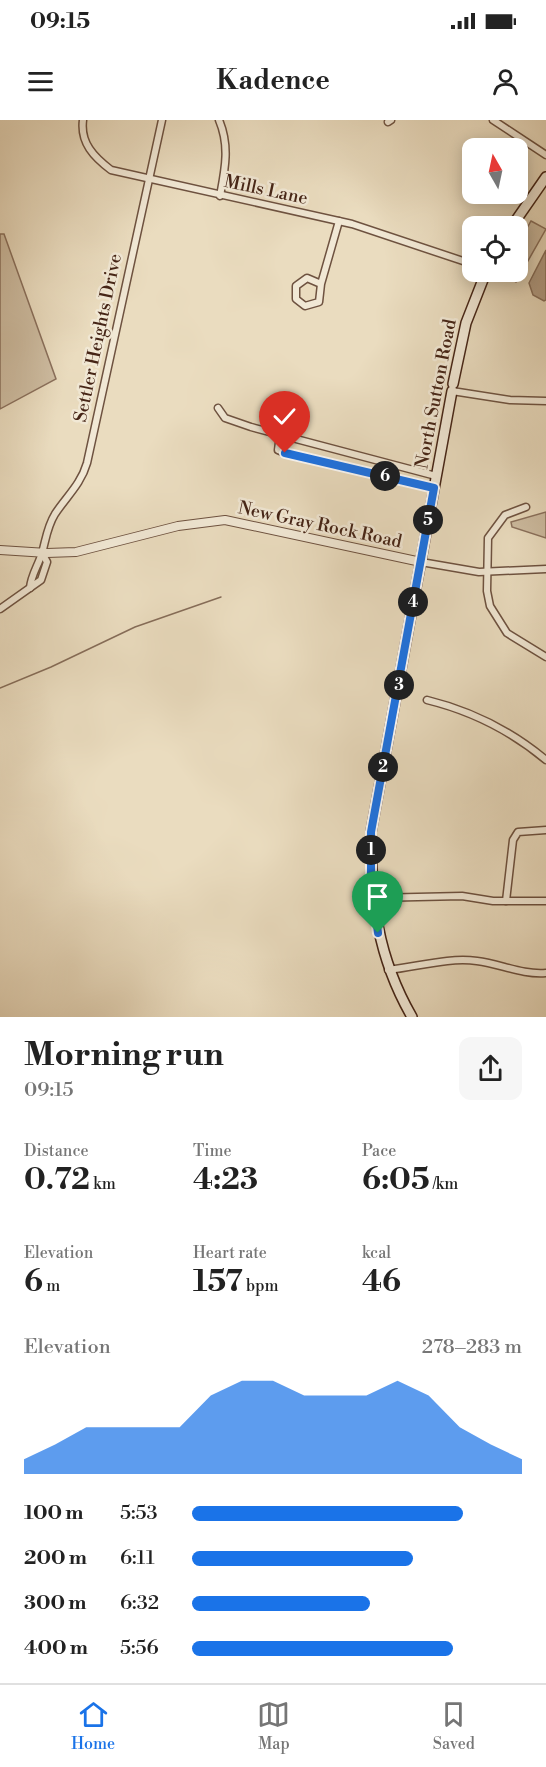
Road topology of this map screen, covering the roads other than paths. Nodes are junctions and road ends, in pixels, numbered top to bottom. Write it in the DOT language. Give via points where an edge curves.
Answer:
graph roads {
  1 [pos="83,120"];
  2 [pos="162,120"];
  3 [pos="219,120"];
  4 [pos="493,120"];
  5 [pos="546,155"];
  6 [pos="546,177"];
  7 [pos="148,180"];
  8 [pos="220,196"];
  9 [pos="519,216"];
  10 [pos="339,221"];
  11 [pos="462,261"];
  12 [pos="482,282"];
  13 [pos="321,284"];
  14 [pos="453,388"];
  15 [pos="546,401"];
  16 [pos="218,408"];
  17 [pos="279,435"];
  18 [pos="436,476"];
  19 [pos="434,488"];
  20 [pos="526,507"];
  21 [pos="0,550"];
  22 [pos="42,553"];
  23 [pos="421,562"];
  24 [pos="546,569"];
  25 [pos="487,572"];
  26 [pos="0,609"];
  27 [pos="546,657"];
  28 [pos="427,700"];
  29 [pos="546,760"];
  30 [pos="546,830"];
  31 [pos="373,898"];
  32 [pos="506,901"];
  33 [pos="546,901"];
  34 [pos="388,970"];
  35 [pos="546,973"];
  36 [pos="412,1017"];
  1 -- 7 [label="street, Mills Lane" via="82,130 91,155 111,170"];
  2 -- 7 [label="street, Settler Heights Drive"];
  3 -- 8 [label="street" via="225,133 227,157"];
  4 -- 5 [label="street"];
  6 -- 9 [label="main road"];
  7 -- 8 [label="street, Mills Lane"];
  7 -- 22 [label="street, Settler Heights Drive" via="87,463 82,479 44,536"];
  8 -- 10 [label="street, Mills Lane"];
  10 -- 11 [label="street, Mills Lane"];
  10 -- 13 [label="street"];
  12 -- 14 [label="main road, North Sutton Road" via="466,323"];
  13 -- 13 [label="street" via="307,278 296,286 296,299 305,306 319,302"];
  14 -- 15 [label="street" via="510,400"];
  14 -- 18 [label="main road, North Sutton Road"];
  16 -- 17 [label="street" via="225,418"];
  17 -- 18 [label="street"];
  17 -- 19 [label="street" via="278,450 285,453"];
  18 -- 19 [label="main road, North Sutton Road"];
  19 -- 23 [label="main road, North Sutton Road"];
  20 -- 25 [label="street" via="505,515 488,538"];
  21 -- 22 [label="street, New Gray Rock Road"];
  22 -- 23 [label="street, New Gray Rock Road" via="76,552 178,526 225,520"];
  22 -- 26 [label="street, Settler Heights Drive" via="30,588"];
  23 -- 25 [label="street"];
  23 -- 31 [label="main road, North Sutton Road" via="371,832"];
  24 -- 25 [label="street"];
  25 -- 27 [label="street" via="490,606 497,620 507,633"];
  28 -- 29 [label="street" via="474,714 498,726"];
  30 -- 32 [label="street" via="518,832 513,840"];
  31 -- 32 [label="street" via="462,896"];
  31 -- 34 [label="main road, North Sutton Road"];
  32 -- 33 [label="street"];
  34 -- 35 [label="street" via="475,960 530,974"];
  34 -- 36 [label="main road, North Sutton Road"];
}
